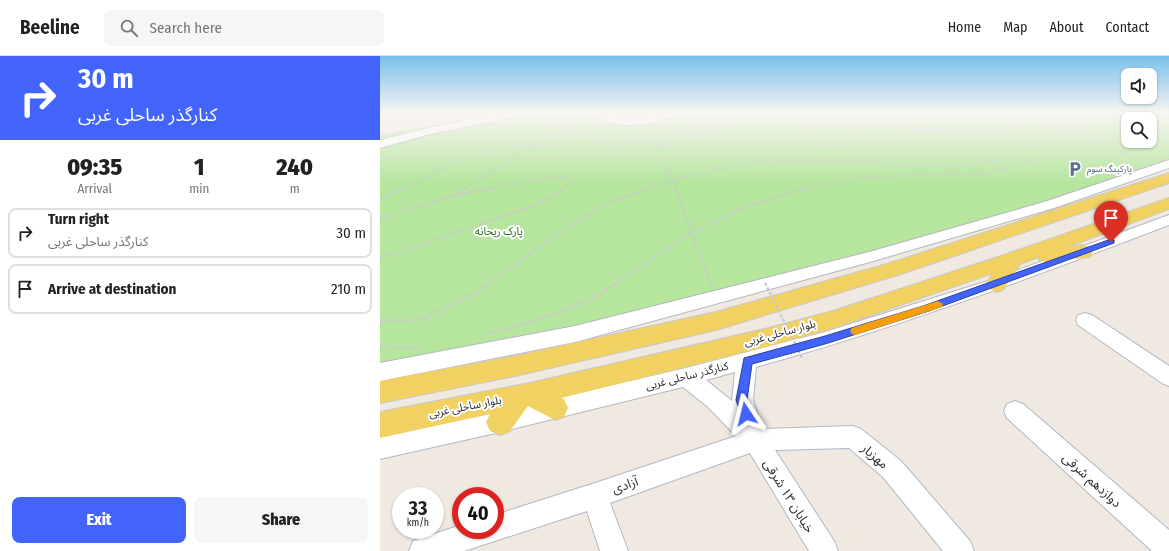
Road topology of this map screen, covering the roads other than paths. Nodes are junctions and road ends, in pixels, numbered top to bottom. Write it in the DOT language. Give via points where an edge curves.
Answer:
graph roads {
  1 [pos="410,136"];
  2 [pos="380,144"];
  3 [pos="1166,170"];
  4 [pos="1169,203"];
  5 [pos="1169,220"];
  6 [pos="1083,252"];
  7 [pos="1016,258"];
  8 [pos="997,284"];
  9 [pos="1085,320"];
  10 [pos="747,361"];
  11 [pos="380,372"];
  12 [pos="686,377"];
  13 [pos="1169,377"];
  14 [pos="380,392"];
  15 [pos="525,395"];
  16 [pos="555,408"];
  17 [pos="1015,411"];
  18 [pos="500,422"];
  19 [pos="380,425"];
  20 [pos="754,440"];
  21 [pos="380,448"];
  22 [pos="595,496"];
  23 [pos="504,525"];
  24 [pos="460,539"];
  25 [pos="1169,548"];
  26 [pos="431,549"];
  27 [pos="614,551"];
  28 [pos="824,551"];
  29 [pos="960,551"];
  1 -- 2 [label="street"];
  3 -- 11 [label="street" via="870,257 575,334"];
  3 -- 14 [label="main road" via="894,269 716,321 515,366"];
  4 -- 7 [label="main road, بلوار ساحلی غربی"];
  5 -- 6 [label="street, کنارگذر ساحلی غربی"];
  6 -- 7 [label="main road"];
  6 -- 8 [label="street, کنارگذر ساحلی غربی"];
  7 -- 8 [label="main road"];
  7 -- 15 [label="main road, بلوار ساحلی غربی" via="834,319"];
  8 -- 10 [label="street, کنارگذر ساحلی غربی" via="832,338"];
  9 -- 13 [label="street"];
  10 -- 12 [label="street, کنارگذر ساحلی غربی"];
  10 -- 20 [label="street, خیابان ۱۳ شرقی" via="742,400"];
  12 -- 16 [label="street, کنارگذر ساحلی غربی"];
  12 -- 20 [label="street, خیابان ۱۳ شرقی" via="716,400"];
  15 -- 16 [label="main road"];
  15 -- 18 [label="main road"];
  15 -- 19 [label="main road, بلوار ساحلی غربی"];
  16 -- 18 [label="street, کنارگذر ساحلی غربی"];
  17 -- 25 [label="street, دوازدهم شرقی"];
  18 -- 21 [label="street, کنارگذر ساحلی غربی"];
  20 -- 22 [label="street, آزادی"];
  20 -- 28 [label="street, خیابان ۱۳ شرقی"];
  20 -- 29 [label="street, مهزیار" via="853,437 892,469"];
  22 -- 23 [label="street, آزادی"];
  22 -- 27 [label="street"];
  24 -- 26 [label="street"];
}
